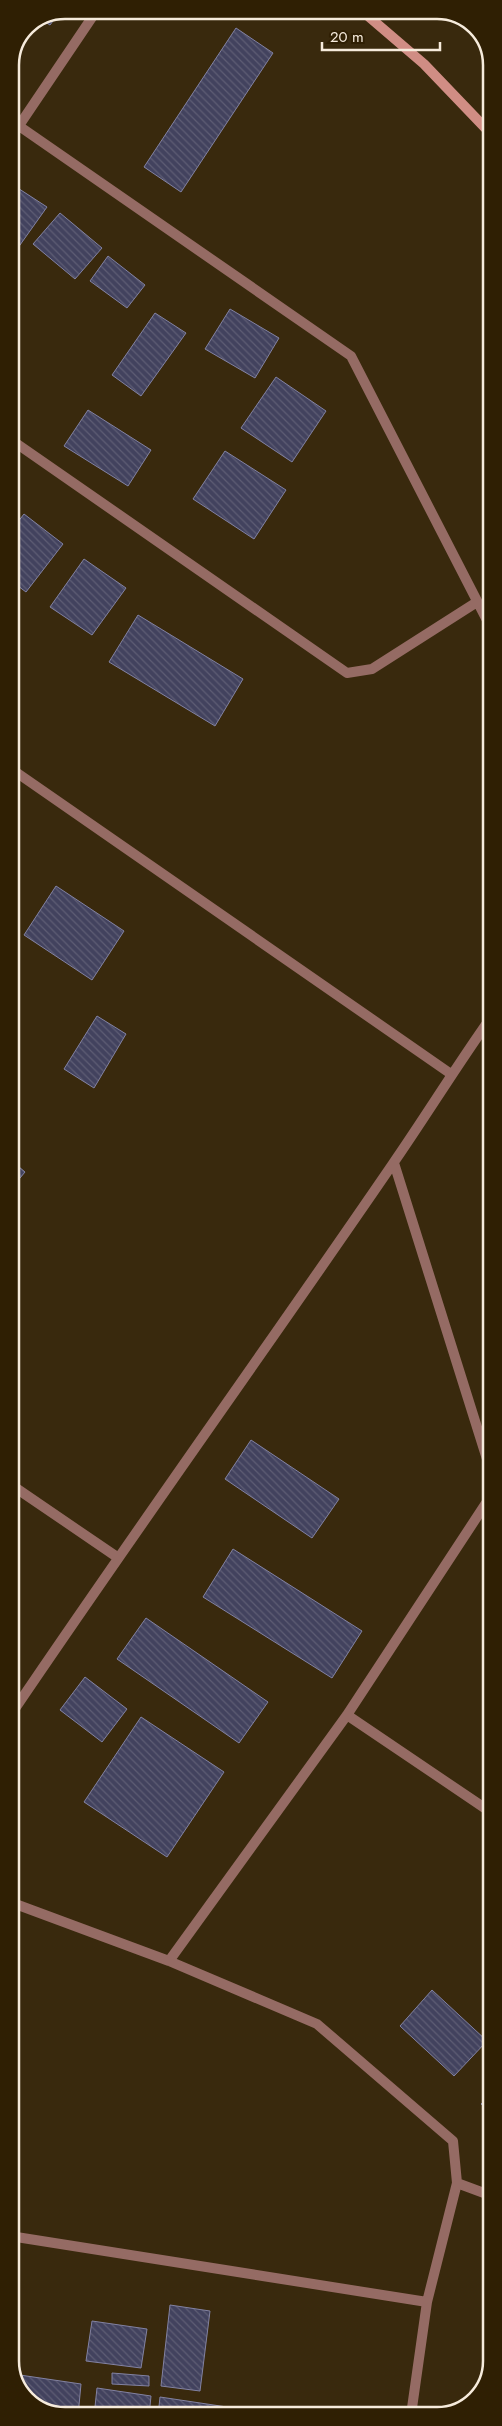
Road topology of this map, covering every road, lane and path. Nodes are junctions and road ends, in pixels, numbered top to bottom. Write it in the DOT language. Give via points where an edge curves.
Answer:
graph roads {
  1 [pos="91,19"];
  2 [pos="372,19"];
  3 [pos="19,126"];
  4 [pos="483,126"];
  5 [pos="19,445"];
  6 [pos="477,602"];
  7 [pos="483,613"];
  8 [pos="19,774"];
  9 [pos="483,1029"];
  10 [pos="451,1074"];
  11 [pos="394,1163"];
  12 [pos="483,1446"];
  13 [pos="19,1490"];
  14 [pos="483,1508"];
  15 [pos="117,1557"];
  16 [pos="19,1703"];
  17 [pos="348,1715"];
  18 [pos="483,1807"];
  19 [pos="19,1905"];
  20 [pos="169,1961"];
  21 [pos="457,2182"];
  22 [pos="483,2192"];
  23 [pos="19,2237"];
  24 [pos="427,2302"];
  25 [pos="412,2407"];
  1 -- 3 [label="street"];
  2 -- 4 [label="street" via="424,64"];
  3 -- 6 [label="street" via="351,356"];
  5 -- 6 [label="street" via="348,673 372,669"];
  6 -- 7 [label="street"];
  8 -- 10 [label="street"];
  9 -- 10 [label="street"];
  10 -- 11 [label="street"];
  11 -- 12 [label="street"];
  11 -- 15 [label="street"];
  13 -- 15 [label="street"];
  14 -- 17 [label="street"];
  15 -- 16 [label="street"];
  17 -- 18 [label="street"];
  17 -- 20 [label="street"];
  19 -- 20 [label="street"];
  20 -- 21 [label="street" via="317,2024 453,2141"];
  21 -- 22 [label="street"];
  21 -- 24 [label="street"];
  23 -- 24 [label="street"];
  24 -- 25 [label="street"];
}
